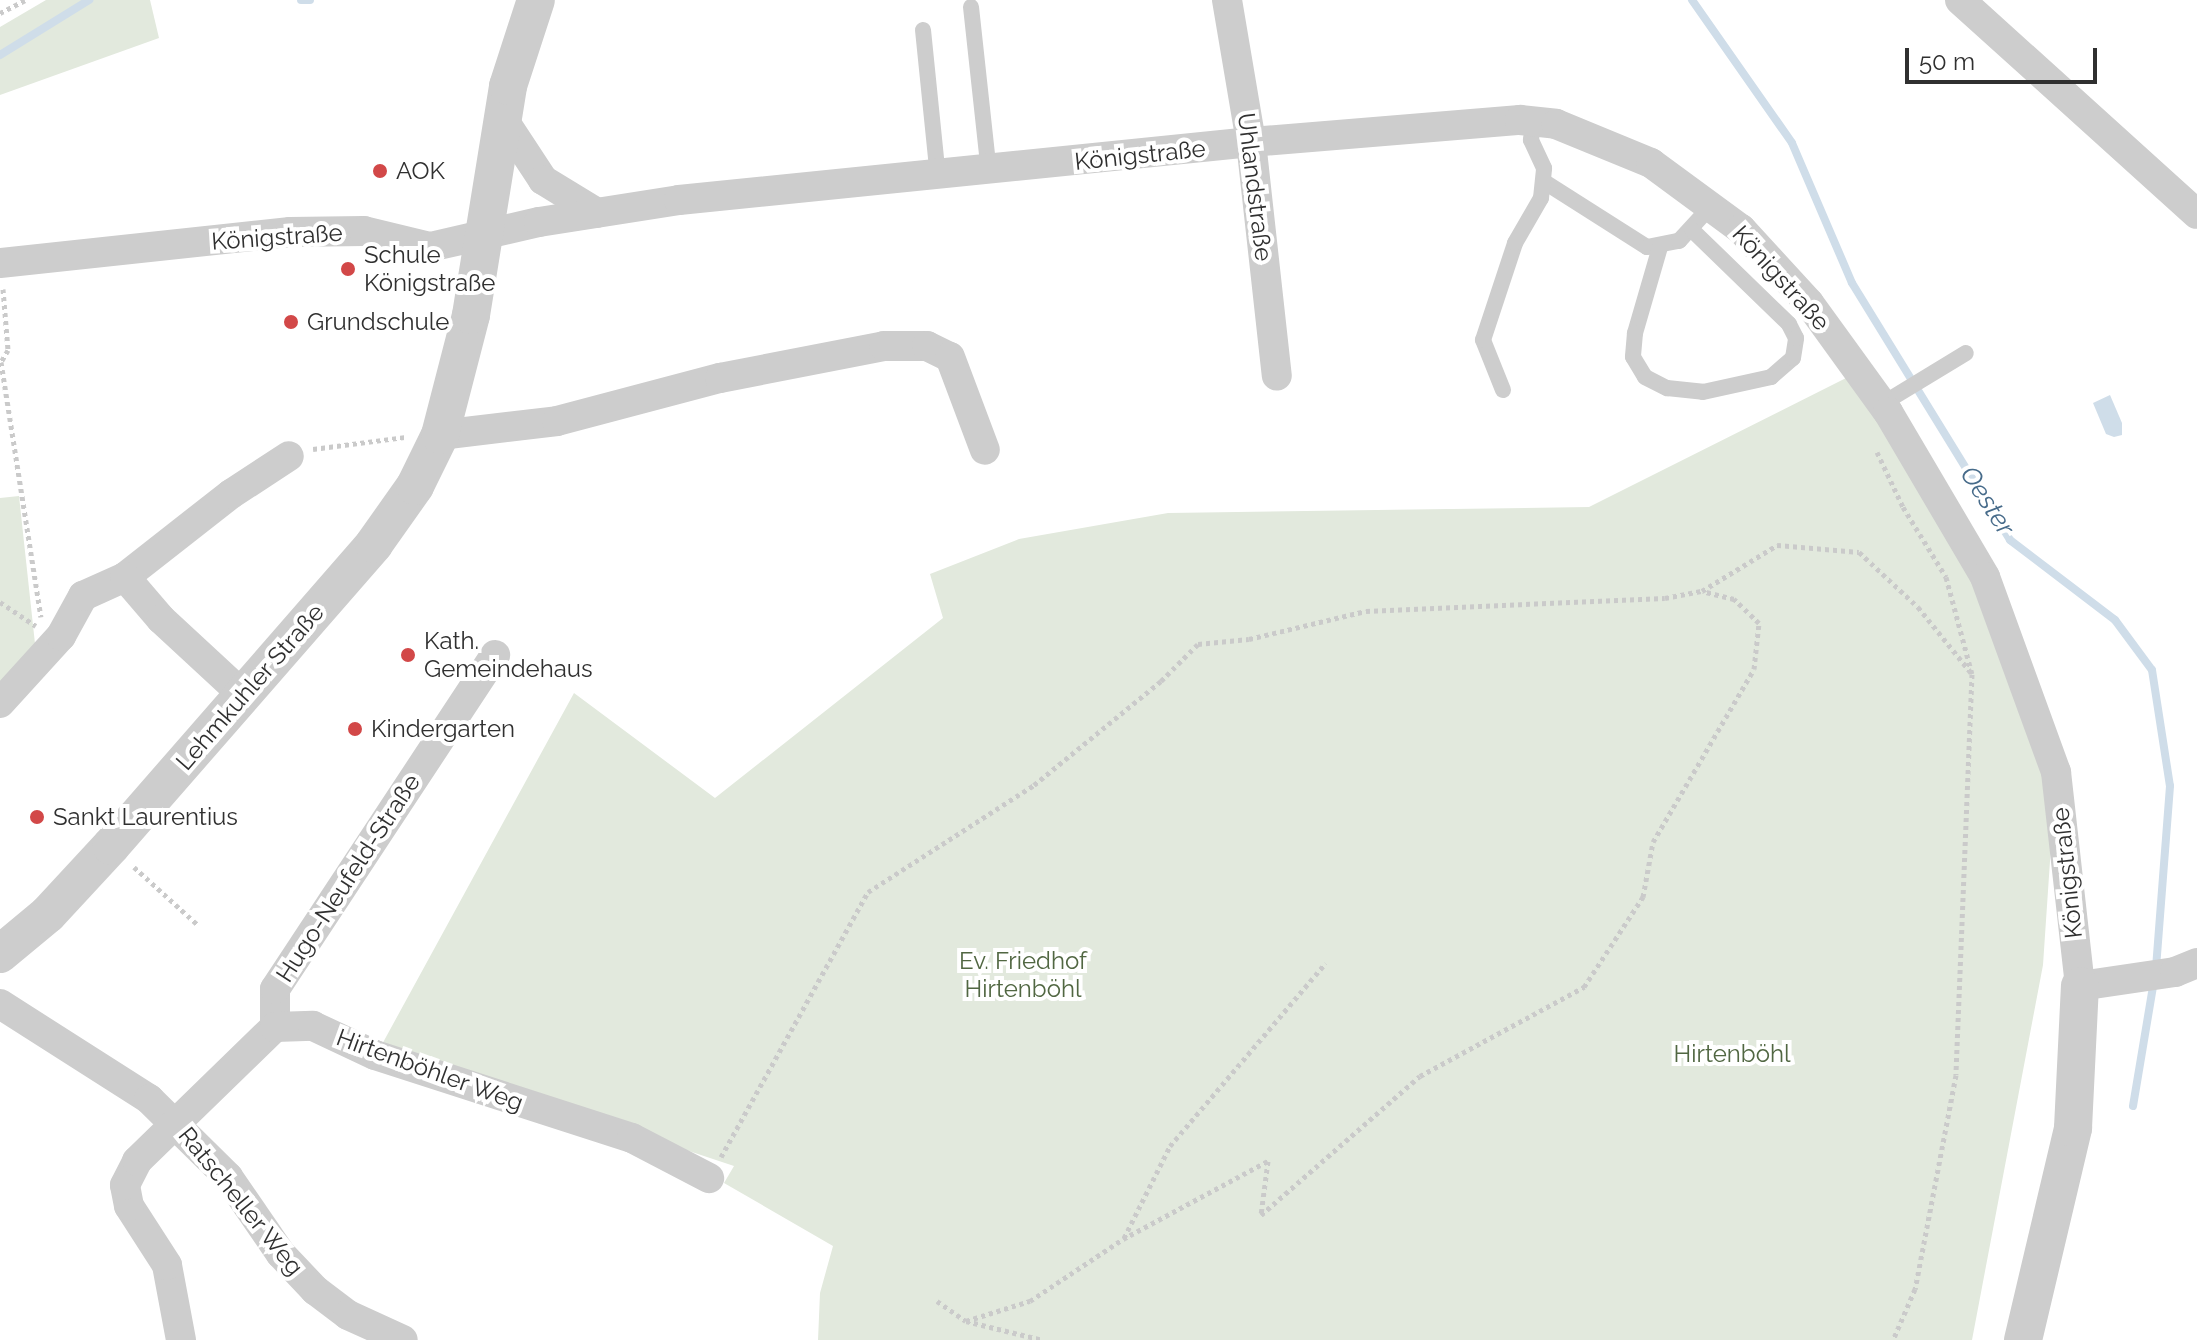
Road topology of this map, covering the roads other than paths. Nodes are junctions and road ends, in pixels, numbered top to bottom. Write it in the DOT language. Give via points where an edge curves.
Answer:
graph roads {
  1 [pos="536,0"];
  2 [pos="1227,0"];
  3 [pos="1960,0"];
  4 [pos="971,7"];
  5 [pos="923,30"];
  6 [pos="503,119"];
  7 [pos="1533,121"];
  8 [pos="1251,142"];
  9 [pos="989,172"];
  10 [pos="938,177"];
  11 [pos="1543,181"];
  12 [pos="1710,207"];
  13 [pos="597,213"];
  14 [pos="2197,214"];
  15 [pos="1693,231"];
  16 [pos="485,237"];
  17 [pos="1660,247"];
  18 [pos="0,263"];
  19 [pos="1966,353"];
  20 [pos="1277,376"];
  21 [pos="1503,390"];
  22 [pos="1892,397"];
  23 [pos="440,435"];
  24 [pos="985,450"];
  25 [pos="289,456"];
  26 [pos="125,577"];
  27 [pos="495,655"];
  28 [pos="243,695"];
  29 [pos="0,703"];
  30 [pos="0,954"];
  31 [pos="2186,968"];
  32 [pos="2080,986"];
  33 [pos="0,1004"];
  34 [pos="275,1027"];
  35 [pos="176,1122"];
  36 [pos="709,1178"];
  37 [pos="181,1340"];
  38 [pos="403,1340"];
  39 [pos="2023,1340"];
  1 -- 6 [label="street, Lehmkuhler Straße"];
  2 -- 8 [label="street, Uhlandstraße"];
  3 -- 14 [label="street"];
  4 -- 9 [label="lane"];
  5 -- 10 [label="lane"];
  6 -- 13 [label="street" via="543,180"];
  6 -- 16 [label="street, Lehmkuhler Straße"];
  7 -- 8 [label="street, Königstraße"];
  7 -- 11 [label="lane" via="1531,140 1544,168"];
  7 -- 12 [label="street, Königstraße" via="1556,124 1651,163"];
  8 -- 9 [label="street, Königstraße"];
  8 -- 20 [label="street, Uhlandstraße"];
  9 -- 10 [label="street, Königstraße"];
  10 -- 13 [label="street, Königstraße"];
  11 -- 17 [label="lane" via="1647,247"];
  11 -- 21 [label="lane" via="1541,198 1515,243 1485,323 1483,340"];
  12 -- 15 [label="lane"];
  12 -- 22 [label="street, Königstraße" via="1741,229"];
  13 -- 16 [label="street, Königstraße"];
  15 -- 17 [label="lane"];
  15 -- 17 [label="lane" via="1789,324 1796,338 1793,358 1771,377 1703,392 1667,388 1645,377 1633,357 1635,333"];
  16 -- 18 [label="street, Königstraße" via="430,247 364,231 290,232"];
  16 -- 23 [label="street, Lehmkuhler Straße"];
  19 -- 22 [label="lane"];
  22 -- 32 [label="street, Königstraße" via="1985,577 2056,772"];
  23 -- 24 [label="street" via="557,421 720,378 884,346 927,346 950,357"];
  23 -- 28 [label="street, Lehmkuhler Straße" via="415,486 374,544"];
  25 -- 26 [label="street"];
  26 -- 28 [label="street" via="161,619"];
  26 -- 29 [label="street" via="83,596"];
  27 -- 34 [label="street, Hugo-Neufeld-Straße" via="275,989"];
  28 -- 30 [label="street, Lehmkuhler Straße" via="48,914"];
  31 -- 32 [label="street"];
  32 -- 39 [label="street, Königstraße" via="2073,1128"];
  33 -- 35 [label="street, Ratscheller Weg" via="108,1069"];
  34 -- 35 [label="street"];
  34 -- 36 [label="street, Hirtenböhler Weg" via="313,1026 375,1055 632,1138"];
  35 -- 37 [label="street" via="137,1161 125,1185 129,1206 167,1265"];
  35 -- 38 [label="street, Ratscheller Weg" via="228,1177 281,1254 315,1290 348,1315"];
}
